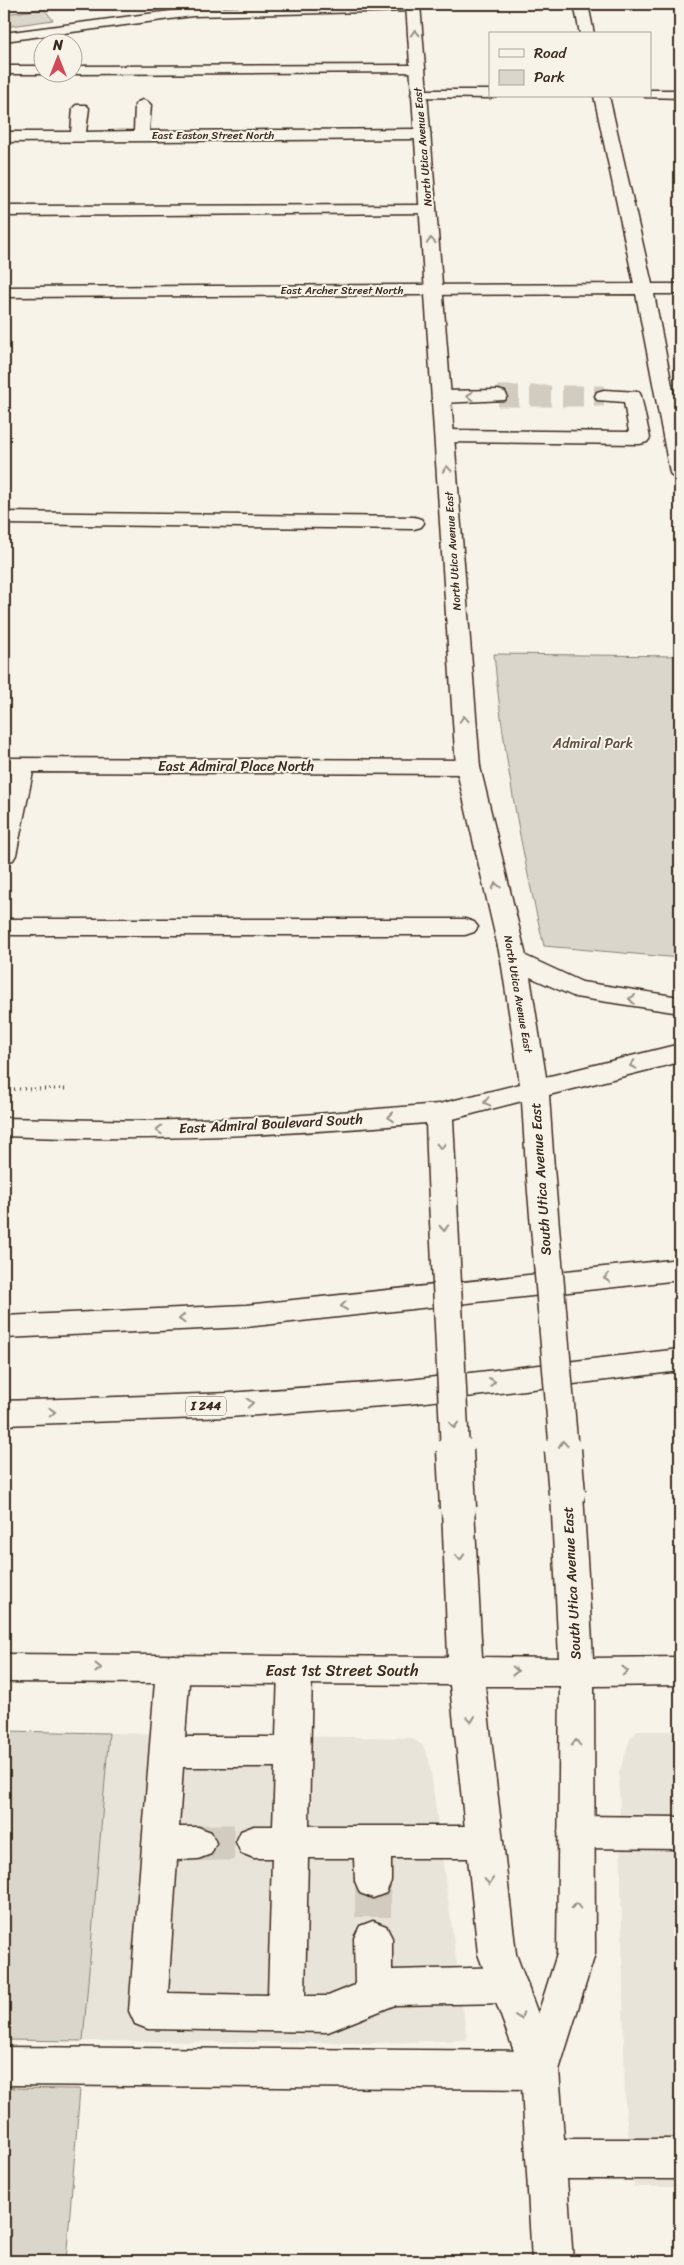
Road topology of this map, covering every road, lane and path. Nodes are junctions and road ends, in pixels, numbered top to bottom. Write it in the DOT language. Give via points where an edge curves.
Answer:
graph roads {
  1 [pos="581,4"];
  2 [pos="413,5"];
  3 [pos="587,32"];
  4 [pos="4,37"];
  5 [pos="416,69"];
  6 [pos="4,70"];
  7 [pos="32,70"];
  8 [pos="82,70"];
  9 [pos="418,94"];
  10 [pos="489,94"];
  11 [pos="652,94"];
  12 [pos="680,94"];
  13 [pos="601,98"];
  14 [pos="143,105"];
  15 [pos="81,108"];
  16 [pos="423,134"];
  17 [pos="4,136"];
  18 [pos="32,136"];
  19 [pos="78,136"];
  20 [pos="146,136"];
  21 [pos="428,210"];
  22 [pos="4,211"];
  23 [pos="680,289"];
  24 [pos="435,290"];
  25 [pos="644,290"];
  26 [pos="4,292"];
  27 [pos="442,396"];
  28 [pos="498,396"];
  29 [pos="604,396"];
  30 [pos="445,436"];
  31 [pos="680,473"];
  32 [pos="4,518"];
  33 [pos="414,523"];
  34 [pos="13,765"];
  35 [pos="468,768"];
  36 [pos="4,855"];
  37 [pos="4,927"];
  38 [pos="465,927"];
  39 [pos="514,960"];
  40 [pos="680,1005"];
  41 [pos="680,1054"];
  42 [pos="4,1089"];
  43 [pos="69,1089"];
  44 [pos="534,1091"];
  45 [pos="439,1114"];
  46 [pos="4,1127"];
  47 [pos="680,1269"];
  48 [pos="4,1327"];
  49 [pos="680,1360"];
  50 [pos="4,1413"];
  51 [pos="4,1668"];
  52 [pos="173,1669"];
  53 [pos="295,1670"];
  54 [pos="466,1671"];
  55 [pos="680,1671"];
  56 [pos="576,1672"];
  57 [pos="167,1752"];
  58 [pos="293,1752"];
  59 [pos="576,1832"];
  60 [pos="680,1833"];
  61 [pos="290,1841"];
  62 [pos="254,1842"];
  63 [pos="372,1842"];
  64 [pos="485,1842"];
  65 [pos="198,1843"];
  66 [pos="160,1844"];
  67 [pos="373,1881"];
  68 [pos="373,1938"];
  69 [pos="509,1985"];
  70 [pos="374,1994"];
  71 [pos="286,2013"];
  72 [pos="4,2066"];
  73 [pos="540,2070"];
  74 [pos="546,2159"];
  75 [pos="680,2159"];
  76 [pos="552,2261"];
  1 -- 3 [label="main road"];
  2 -- 4 [label="main road" via="193,12"];
  5 -- 2 [label="main road, North Utica Avenue East, one-way"];
  5 -- 8 [label="main road"];
  5 -- 9 [label="main road, North Utica Avenue East"];
  6 -- 7 [label="main road"];
  9 -- 10 [label="main road"];
  9 -- 16 [label="main road, North Utica Avenue East"];
  11 -- 12 [label="main road"];
  13 -- 25 [label="main road"];
  14 -- 20 [label="main road"];
  15 -- 19 [label="main road"];
  16 -- 20 [label="main road, East Easton Street North"];
  16 -- 21 [label="main road, North Utica Avenue East"];
  17 -- 18 [label="main road, East Easton Street North"];
  18 -- 19 [label="main road, East Easton Street North"];
  18 -- 20 [label="main road" via="30,146 149,144"];
  19 -- 20 [label="main road, East Easton Street North"];
  21 -- 22 [label="main road"];
  24 -- 21 [label="main road, North Utica Avenue East, one-way"];
  23 -- 25 [label="main road, East Archer Street North"];
  24 -- 25 [label="main road, East Archer Street North"];
  24 -- 26 [label="main road, East Archer Street North"];
  24 -- 27 [label="main road, North Utica Avenue East"];
  25 -- 31 [label="main road"];
  28 -- 27 [label="main road, one-way"];
  27 -- 30 [label="main road, North Utica Avenue East"];
  29 -- 30 [label="main road" via="632,396 640,438"];
  35 -- 30 [label="main road, North Utica Avenue East, one-way"];
  32 -- 33 [label="main road"];
  34 -- 35 [label="main road, East Admiral Place North"];
  34 -- 36 [label="main road"];
  39 -- 35 [label="main road, North Utica Avenue East, one-way"];
  37 -- 38 [label="main road"];
  40 -- 39 [label="main road, one-way" via="575,989"];
  39 -- 44 [label="main road, North Utica Avenue East"];
  41 -- 44 [label="main road, East Admiral Boulevard South, one-way"];
  42 -- 43 [label="path"];
  44 -- 45 [label="main road, East Admiral Boulevard South, one-way"];
  56 -- 44 [label="main road, South Utica Avenue East, one-way, bridge" via="567,1493"];
  45 -- 46 [label="main road, East Admiral Boulevard South, one-way" via="291,1125 145,1130"];
  45 -- 54 [label="main road, South Utica Avenue East, one-way, bridge"];
  47 -- 48 [label="main road, one-way" via="246,1316"];
  50 -- 49 [label="main road, I 244, one-way" via="229,1405 409,1392"];
  51 -- 52 [label="main road, East 1st Street South, one-way"];
  52 -- 53 [label="main road, East 1st Street South"];
  52 -- 57 [label="main road"];
  53 -- 54 [label="main road, East 1st Street South"];
  53 -- 58 [label="main road"];
  54 -- 56 [label="main road, East 1st Street South, one-way"];
  54 -- 64 [label="main road, South Utica Avenue East, one-way"];
  56 -- 55 [label="main road, East 1st Street South, one-way"];
  59 -- 56 [label="main road, South Utica Avenue East, one-way"];
  57 -- 58 [label="main road"];
  57 -- 66 [label="main road"];
  58 -- 61 [label="main road"];
  59 -- 60 [label="main road"];
  73 -- 59 [label="main road, South Utica Avenue East, one-way" via="576,1954"];
  61 -- 62 [label="main road"];
  61 -- 63 [label="main road"];
  61 -- 71 [label="main road"];
  63 -- 64 [label="main road"];
  63 -- 67 [label="main road"];
  64 -- 69 [label="main road, South Utica Avenue East, one-way" via="497,1954"];
  65 -- 66 [label="main road"];
  66 -- 71 [label="main road" via="148,2011"];
  68 -- 70 [label="main road"];
  69 -- 70 [label="main road" via="394,1987"];
  69 -- 73 [label="main road, South Utica Avenue East, one-way"];
  70 -- 71 [label="main road" via="328,2014"];
  72 -- 73 [label="main road"];
  73 -- 74 [label="main road, South Utica Avenue East"];
  74 -- 75 [label="main road"];
  74 -- 76 [label="main road, South Utica Avenue East"];
}
